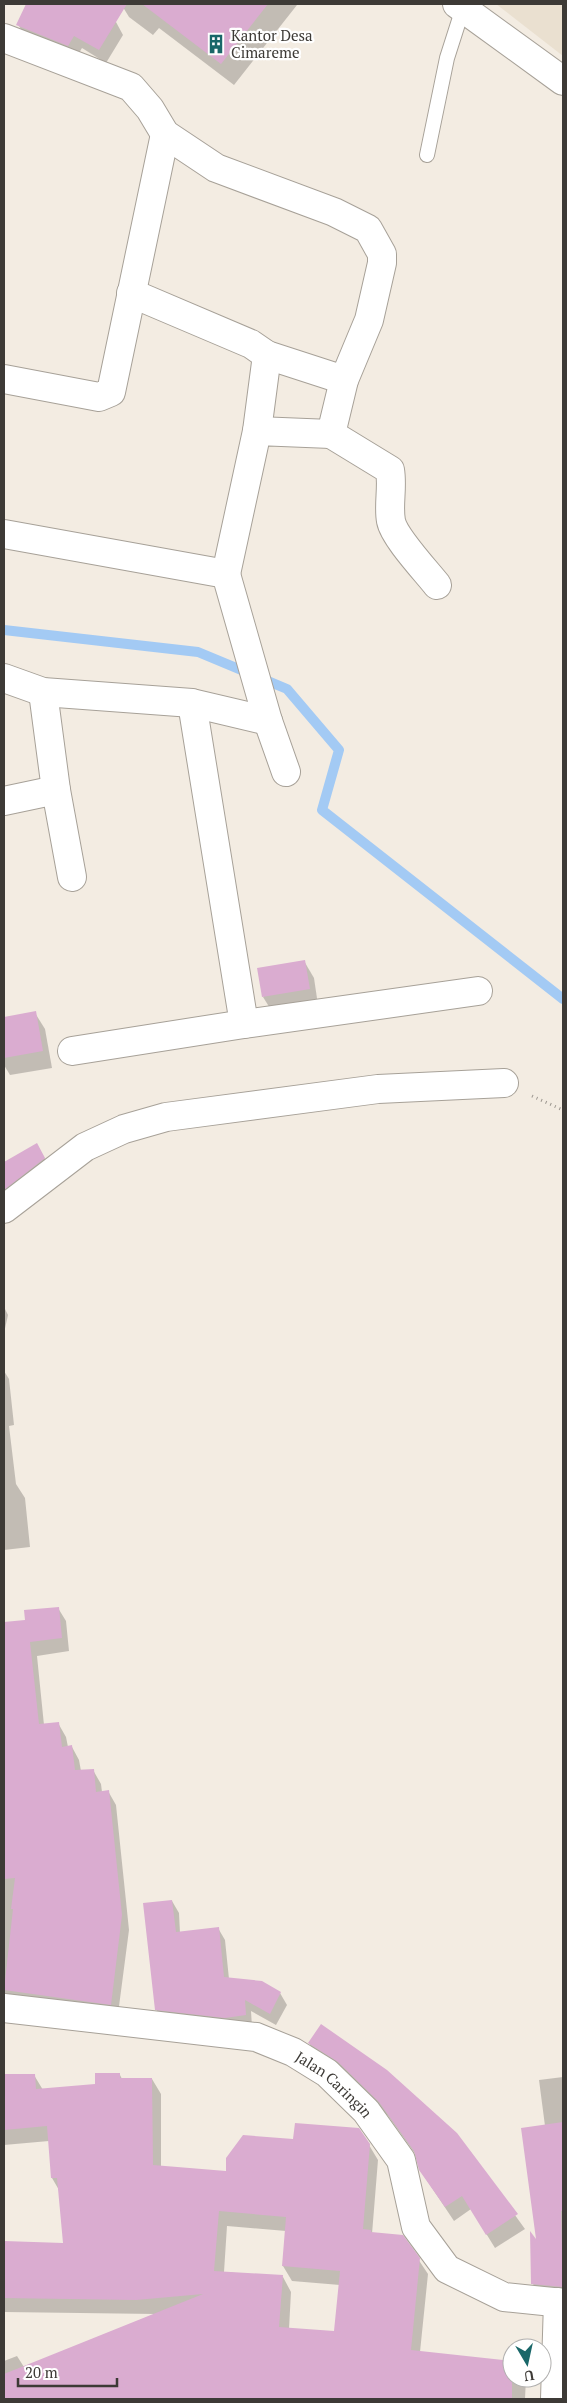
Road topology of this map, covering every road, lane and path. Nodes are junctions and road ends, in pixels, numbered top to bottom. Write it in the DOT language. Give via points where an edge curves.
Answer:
graph roads {
  1 [pos="460,6"];
  2 [pos="4,38"];
  3 [pos="563,81"];
  4 [pos="166,134"];
  5 [pos="427,154"];
  6 [pos="131,293"];
  7 [pos="267,355"];
  8 [pos="4,379"];
  9 [pos="344,380"];
  10 [pos="257,430"];
  11 [pos="331,434"];
  12 [pos="4,534"];
  13 [pos="226,574"];
  14 [pos="437,585"];
  15 [pos="4,678"];
  16 [pos="43,692"];
  17 [pos="192,702"];
  18 [pos="265,709"];
  19 [pos="286,772"];
  20 [pos="56,790"];
  21 [pos="4,801"];
  22 [pos="72,877"];
  23 [pos="478,991"];
  24 [pos="244,1024"];
  25 [pos="72,1051"];
  26 [pos="504,1083"];
  27 [pos="4,1209"];
  28 [pos="4,2008"];
  29 [pos="561,2302"];
  30 [pos="555,2399"];
  1 -- 3 [label="main road"];
  1 -- 5 [label="lane"];
  2 -- 4 [label="main road" via="131,87"];
  4 -- 6 [label="main road"];
  4 -- 9 [label="main road" via="216,168 334,212 368,229 382,254 382,263 369,320"];
  6 -- 7 [label="main road" via="251,344"];
  6 -- 8 [label="main road" via="111,392 99,397"];
  7 -- 9 [label="main road"];
  7 -- 10 [label="main road"];
  9 -- 11 [label="main road"];
  10 -- 11 [label="main road"];
  10 -- 13 [label="main road"];
  11 -- 14 [label="main road" via="390,470 390,521"];
  12 -- 13 [label="main road"];
  13 -- 18 [label="main road"];
  15 -- 16 [label="main road"];
  16 -- 17 [label="main road"];
  16 -- 20 [label="main road"];
  17 -- 18 [label="main road"];
  17 -- 24 [label="main road"];
  18 -- 19 [label="main road"];
  20 -- 21 [label="main road"];
  20 -- 22 [label="main road"];
  23 -- 24 [label="main road"];
  24 -- 25 [label="main road"];
  26 -- 27 [label="main road" via="378,1089 166,1117 124,1129 85,1147"];
  28 -- 29 [label="main road, Jalan Caringin" via="256,2038 293,2052 327,2073 366,2111 401,2160 416,2227 447,2269 504,2298"];
  29 -- 30 [label="main road"];
}
